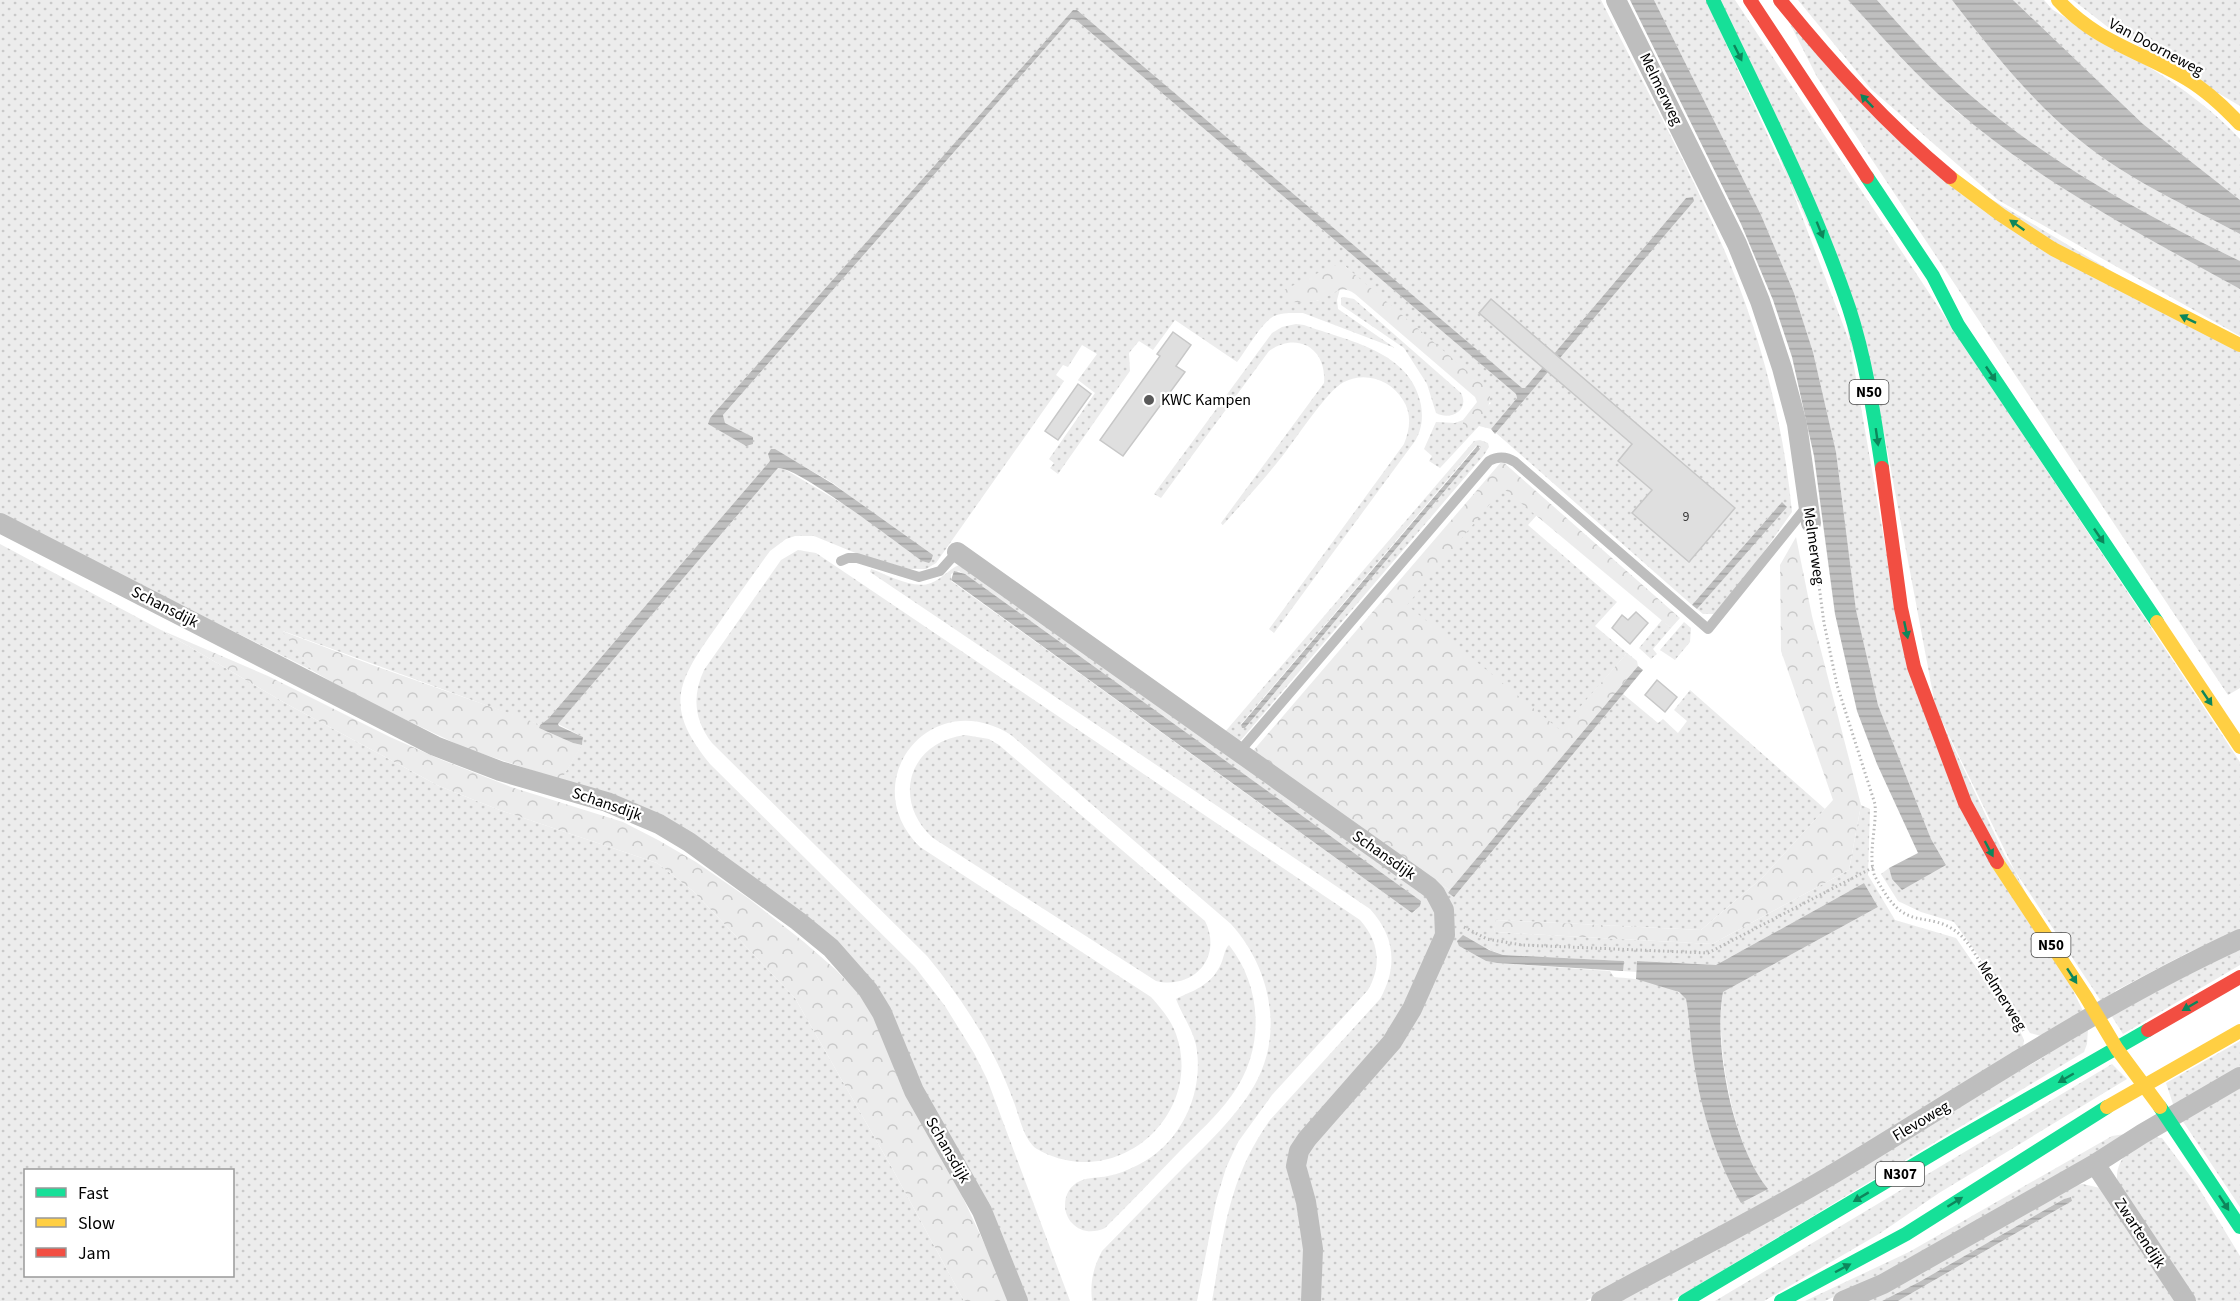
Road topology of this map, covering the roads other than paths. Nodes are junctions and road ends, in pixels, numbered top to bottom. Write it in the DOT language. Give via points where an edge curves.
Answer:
graph roads {
  1 [pos="1616,0"];
  2 [pos="1713,0"];
  3 [pos="1750,0"];
  4 [pos="1780,0"];
  5 [pos="2058,0"];
  6 [pos="2240,124"];
  7 [pos="1933,276"];
  8 [pos="1970,318"];
  9 [pos="2240,345"];
  10 [pos="1990,347"];
  11 [pos="1809,514"];
  12 [pos="0,523"];
  13 [pos="957,552"];
  14 [pos="841,561"];
  15 [pos="2240,725"];
  16 [pos="2240,747"];
  17 [pos="1239,752"];
  18 [pos="2240,939"];
  19 [pos="2240,977"];
  20 [pos="2096,1014"];
  21 [pos="2240,1030"];
  22 [pos="2117,1049"];
  23 [pos="2240,1077"];
  24 [pos="2145,1086"];
  25 [pos="2167,1119"];
  26 [pos="2095,1164"];
  27 [pos="2240,1227"];
  28 [pos="1018,1301"];
  29 [pos="1311,1301"];
  30 [pos="1601,1301"];
  31 [pos="1685,1301"];
  32 [pos="1781,1301"];
  33 [pos="1843,1301"];
  34 [pos="2186,1301"];
  1 -- 11 [label="street, Melmerweg" via="1737,244 1760,301 1797,424"];
  2 -- 20 [label="main road, N50, one-way" via="1806,195 1849,309 1876,428 1901,608 1914,666 1938,734 1965,803 1995,860"];
  3 -- 7 [label="main road"];
  9 -- 4 [label="main road, one-way" via="2027,233 1964,188 1891,125 1835,67"];
  5 -- 6 [label="main road, Van Doorneweg" via="2071,17 2092,32 2188,79 2223,105"];
  7 -- 8 [label="main road"];
  7 -- 16 [label="main road, one-way" via="1958,325"];
  10 -- 15 [label="main road"];
  11 -- 17 [label="lane" via="1708,629 1515,462 1495,458"];
  12 -- 28 [label="street, Schansdijk" via="435,746 500,771 607,802 659,824 798,921 850,968 882,1013 914,1091 982,1211"];
  13 -- 14 [label="lane" via="940,571 919,577 857,558"];
  13 -- 17 [label="street, Schansdijk"];
  17 -- 29 [label="street, Schansdijk" via="1429,887 1441,902 1446,918 1443,943 1400,1030 1299,1151 1297,1173 1313,1249"];
  18 -- 20 [label="street, Flevoweg"];
  19 -- 22 [label="main road, N307, one-way"];
  20 -- 22 [label="main road, N50"];
  20 -- 30 [label="street, Flevoweg" via="1790,1200"];
  21 -- 24 [label="main road"];
  22 -- 24 [label="main road, N50"];
  22 -- 31 [label="main road, N307, one-way"];
  23 -- 25 [label="street"];
  24 -- 25 [label="main road, N50"];
  32 -- 24 [label="main road, one-way" via="1906,1234"];
  25 -- 26 [label="street"];
  25 -- 27 [label="main road, N50, one-way"];
  26 -- 33 [label="street" via="1883,1284"];
  26 -- 34 [label="street, Zwartendijk"];
}
